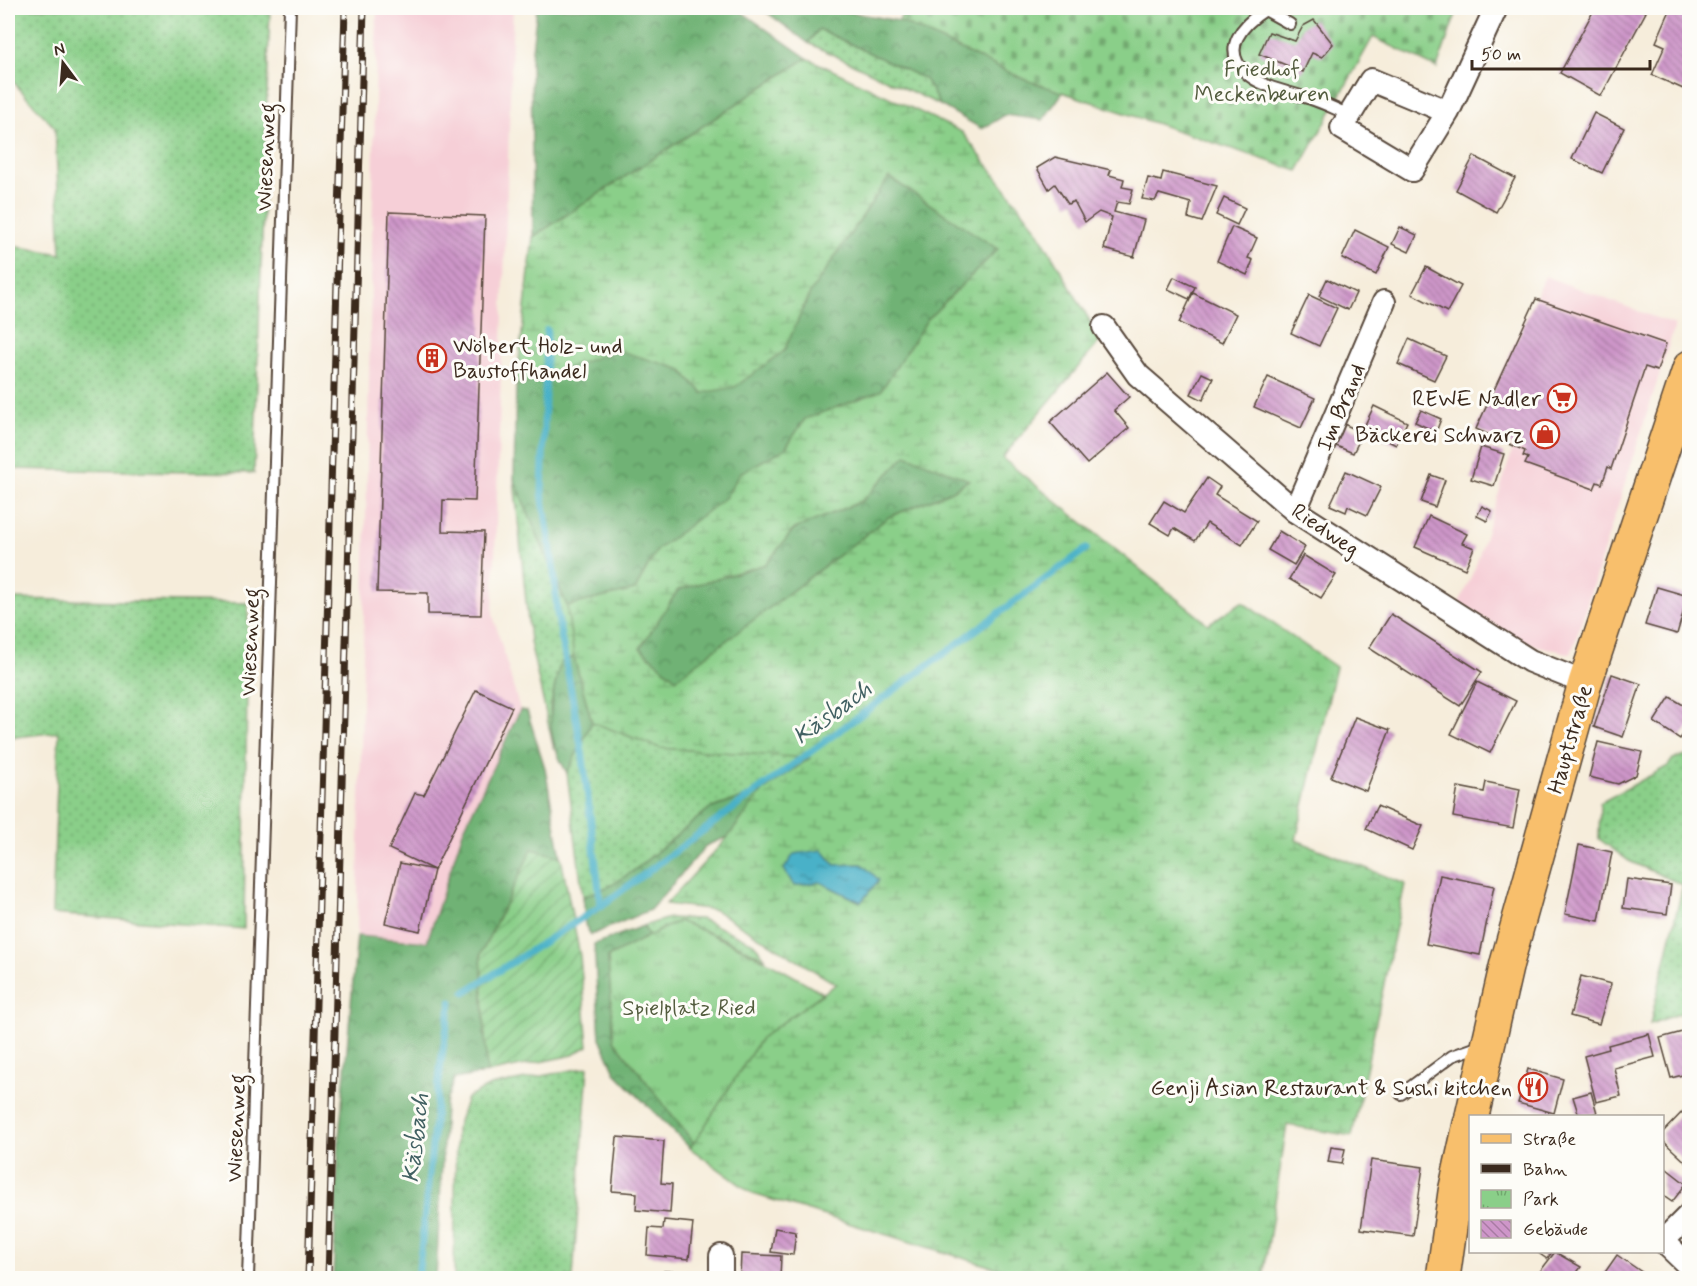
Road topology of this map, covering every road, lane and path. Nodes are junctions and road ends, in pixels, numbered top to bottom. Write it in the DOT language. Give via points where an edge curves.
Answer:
graph roads {
  1 [pos="290,8"];
  2 [pos="1496,8"];
  3 [pos="1290,24"];
  4 [pos="1448,112"];
  5 [pos="1350,115"];
  6 [pos="1384,302"];
  7 [pos="1104,327"];
  8 [pos="1689,368"];
  9 [pos="1295,511"];
  10 [pos="1585,683"];
  11 [pos="1489,1043"];
  12 [pos="1401,1094"];
  13 [pos="1472,1115"];
  14 [pos="1469,1129"];
  15 [pos="1689,1214"];
  16 [pos="1664,1240"];
  17 [pos="1664,1242"];
  18 [pos="1689,1267"];
  19 [pos="248,1278"];
  20 [pos="1443,1278"];
  1 -- 19 [label="lane, Wiesenweg"];
  2 -- 4 [label="street"];
  3 -- 5 [label="lane" via="1265,10 1248,21 1236,37 1235,57 1246,74"];
  4 -- 5 [label="street" via="1371,80"];
  4 -- 5 [label="street" via="1412,170 1342,128"];
  6 -- 9 [label="street, Im Brand"];
  7 -- 9 [label="street, Riedweg" via="1138,375"];
  8 -- 10 [label="main road, Hauptstraße"];
  9 -- 10 [label="street, Riedweg" via="1530,661"];
  10 -- 11 [label="main road, Hauptstraße" via="1507,963"];
  11 -- 12 [label="lane" via="1452,1056"];
  11 -- 13 [label="main road, Hauptstraße"];
  14 -- 20 [label="main road"];
  15 -- 16 [label="street"];
  17 -- 18 [label="street"];
}
